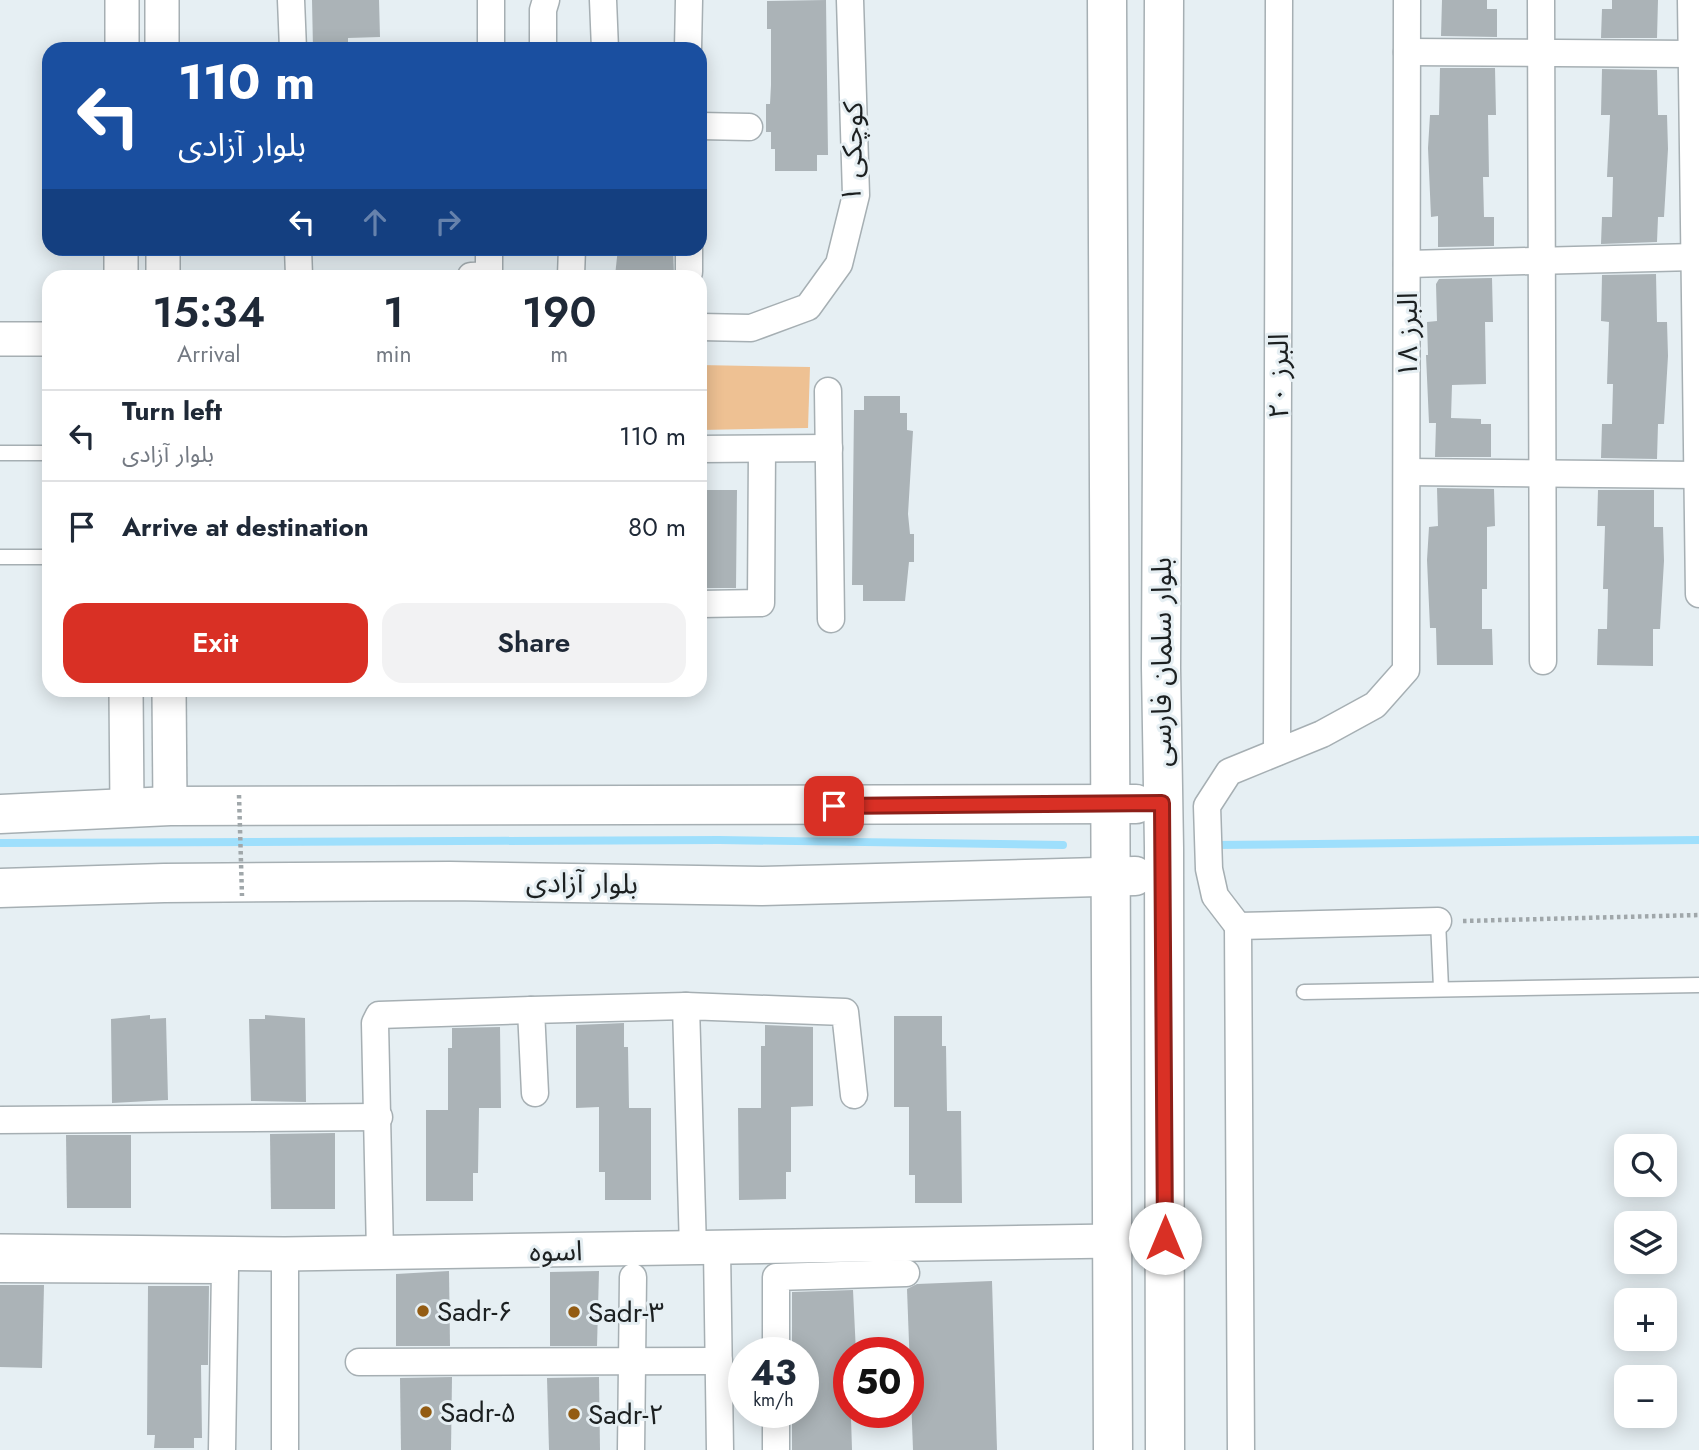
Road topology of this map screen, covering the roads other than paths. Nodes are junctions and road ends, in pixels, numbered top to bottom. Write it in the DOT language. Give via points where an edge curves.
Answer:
graph roads {
  1 [pos="122,0"];
  2 [pos="162,0"];
  3 [pos="291,0"];
  4 [pos="491,0"];
  5 [pos="546,0"];
  6 [pos="603,0"];
  7 [pos="689,0"];
  8 [pos="850,0"];
  9 [pos="1107,0"];
  10 [pos="1164,0"];
  11 [pos="1279,0"];
  12 [pos="1407,0"];
  13 [pos="1541,0"];
  14 [pos="1691,0"];
  15 [pos="122,42"];
  16 [pos="162,42"];
  17 [pos="292,42"];
  18 [pos="491,42"];
  19 [pos="543,42"];
  20 [pos="605,42"];
  21 [pos="688,42"];
  22 [pos="1407,52"];
  23 [pos="1541,53"];
  24 [pos="1692,54"];
  25 [pos="707,127"];
  26 [pos="749,127"];
  27 [pos="1695,257"];
  28 [pos="1542,260"];
  29 [pos="1407,264"];
  30 [pos="707,327"];
  31 [pos="0,339"];
  32 [pos="42,339"];
  33 [pos="828,391"];
  34 [pos="829,448"];
  35 [pos="707,449"];
  36 [pos="762,449"];
  37 [pos="0,453"];
  38 [pos="42,453"];
  39 [pos="1407,472"];
  40 [pos="1542,472"];
  41 [pos="1698,475"];
  42 [pos="0,556"];
  43 [pos="42,557"];
  44 [pos="1699,594"];
  45 [pos="707,604"];
  46 [pos="831,619"];
  47 [pos="1543,661"];
  48 [pos="1161,668"];
  49 [pos="1108,670"];
  50 [pos="126,697"];
  51 [pos="169,697"];
  52 [pos="169,736"];
  53 [pos="126,738"];
  54 [pos="1277,752"];
  55 [pos="1162,803"];
  56 [pos="170,806"];
  57 [pos="1111,806"];
  58 [pos="127,807"];
  59 [pos="0,814"];
  60 [pos="1165,874"];
  61 [pos="1111,877"];
  62 [pos="0,888"];
  63 [pos="1438,922"];
  64 [pos="1238,926"];
  65 [pos="1699,985"];
  66 [pos="1440,988"];
  67 [pos="1304,992"];
  68 [pos="1165,999"];
  69 [pos="1113,1000"];
  70 [pos="686,1006"];
  71 [pos="531,1010"];
  72 [pos="535,1093"];
  73 [pos="854,1095"];
  74 [pos="379,1117"];
  75 [pos="0,1120"];
  76 [pos="1112,1241"];
  77 [pos="705,1249"];
  78 [pos="0,1251"];
  79 [pos="380,1253"];
  80 [pos="285,1254"];
  81 [pos="0,1269"];
  82 [pos="906,1273"];
  83 [pos="633,1277"];
  84 [pos="776,1337"];
  85 [pos="632,1361"];
  86 [pos="719,1361"];
  87 [pos="359,1362"];
  88 [pos="776,1428"];
  89 [pos="222,1450"];
  90 [pos="285,1450"];
  91 [pos="631,1450"];
  92 [pos="720,1450"];
  93 [pos="776,1450"];
  94 [pos="1113,1450"];
  95 [pos="1165,1450"];
  96 [pos="1241,1450"];
  1 -- 15 [label="street"];
  2 -- 16 [label="street"];
  3 -- 17 [label="street"];
  4 -- 18 [label="street"];
  5 -- 19 [label="street"];
  6 -- 20 [label="street"];
  7 -- 21 [label="street"];
  8 -- 30 [label="street, کوچکی ۱" via="856,195 839,264 808,307 751,328"];
  9 -- 49 [label="main road, بلوار سلمان فارسی"];
  10 -- 48 [label="main road, بلوار سلمان فارسی"];
  11 -- 54 [label="street, البرز ۲۰"];
  12 -- 22 [label="street, البرز ۱۸"];
  13 -- 23 [label="street"];
  14 -- 24 [label="street"];
  22 -- 23 [label="street"];
  22 -- 29 [label="street, البرز ۱۸"];
  23 -- 24 [label="street"];
  23 -- 28 [label="street"];
  24 -- 27 [label="street"];
  25 -- 26 [label="street"];
  27 -- 28 [label="street"];
  27 -- 41 [label="street"];
  28 -- 29 [label="street"];
  28 -- 40 [label="street"];
  29 -- 39 [label="street, البرز ۱۸"];
  31 -- 32 [label="street"];
  33 -- 34 [label="street"];
  34 -- 36 [label="street"];
  34 -- 46 [label="street"];
  35 -- 36 [label="street"];
  36 -- 45 [label="street" via="761,603"];
  37 -- 38 [label="lane"];
  39 -- 40 [label="street"];
  39 -- 54 [label="street, البرز ۱۸" via="1406,670 1375,705"];
  40 -- 41 [label="street"];
  40 -- 47 [label="street"];
  41 -- 44 [label="street"];
  42 -- 43 [label="lane"];
  48 -- 49 [label="main road"];
  48 -- 55 [label="main road, بلوار سلمان فارسی"];
  49 -- 57 [label="main road, بلوار سلمان فارسی"];
  50 -- 53 [label="street"];
  51 -- 52 [label="street"];
  52 -- 53 [label="street" via="148,749"];
  52 -- 56 [label="street"];
  53 -- 58 [label="street"];
  54 -- 64 [label="street" via="1229,772 1207,806 1209,869 1215,896"];
  55 -- 57 [label="main road"];
  55 -- 60 [label="main road, بلوار سلمان فارسی"];
  56 -- 57 [label="main road"];
  56 -- 58 [label="main road"];
  57 -- 61 [label="main road, بلوار سلمان فارسی"];
  58 -- 59 [label="main road"];
  60 -- 61 [label="main road, بلوار آزادی"];
  60 -- 68 [label="main road, بلوار سلمان فارسی"];
  61 -- 62 [label="main road, بلوار آزادی" via="762,886 450,881"];
  61 -- 69 [label="main road, بلوار سلمان فارسی"];
  63 -- 64 [label="street"];
  63 -- 66 [label="lane"];
  64 -- 96 [label="street"];
  65 -- 66 [label="lane"];
  66 -- 67 [label="lane"];
  68 -- 69 [label="main road"];
  68 -- 95 [label="main road, بلوار سلمان فارسی"];
  69 -- 76 [label="main road, بلوار سلمان فارسی"];
  70 -- 71 [label="street"];
  70 -- 73 [label="street" via="845,1012"];
  70 -- 77 [label="street"];
  71 -- 72 [label="street"];
  71 -- 74 [label="street" via="379,1015 375,1023"];
  74 -- 75 [label="street"];
  74 -- 79 [label="street"];
  76 -- 77 [label="street, اسوه"];
  76 -- 94 [label="main road, بلوار سلمان فارسی"];
  77 -- 79 [label="street, اسوه"];
  77 -- 86 [label="street"];
  78 -- 80 [label="street, اسوه"];
  79 -- 80 [label="street, اسوه"];
  80 -- 90 [label="street"];
  81 -- 89 [label="street" via="226,1270"];
  82 -- 84 [label="street" via="776,1277"];
  83 -- 85 [label="street"];
  85 -- 86 [label="street"];
  85 -- 87 [label="street"];
  85 -- 91 [label="street"];
  86 -- 92 [label="street"];
  88 -- 93 [label="street"];
}
